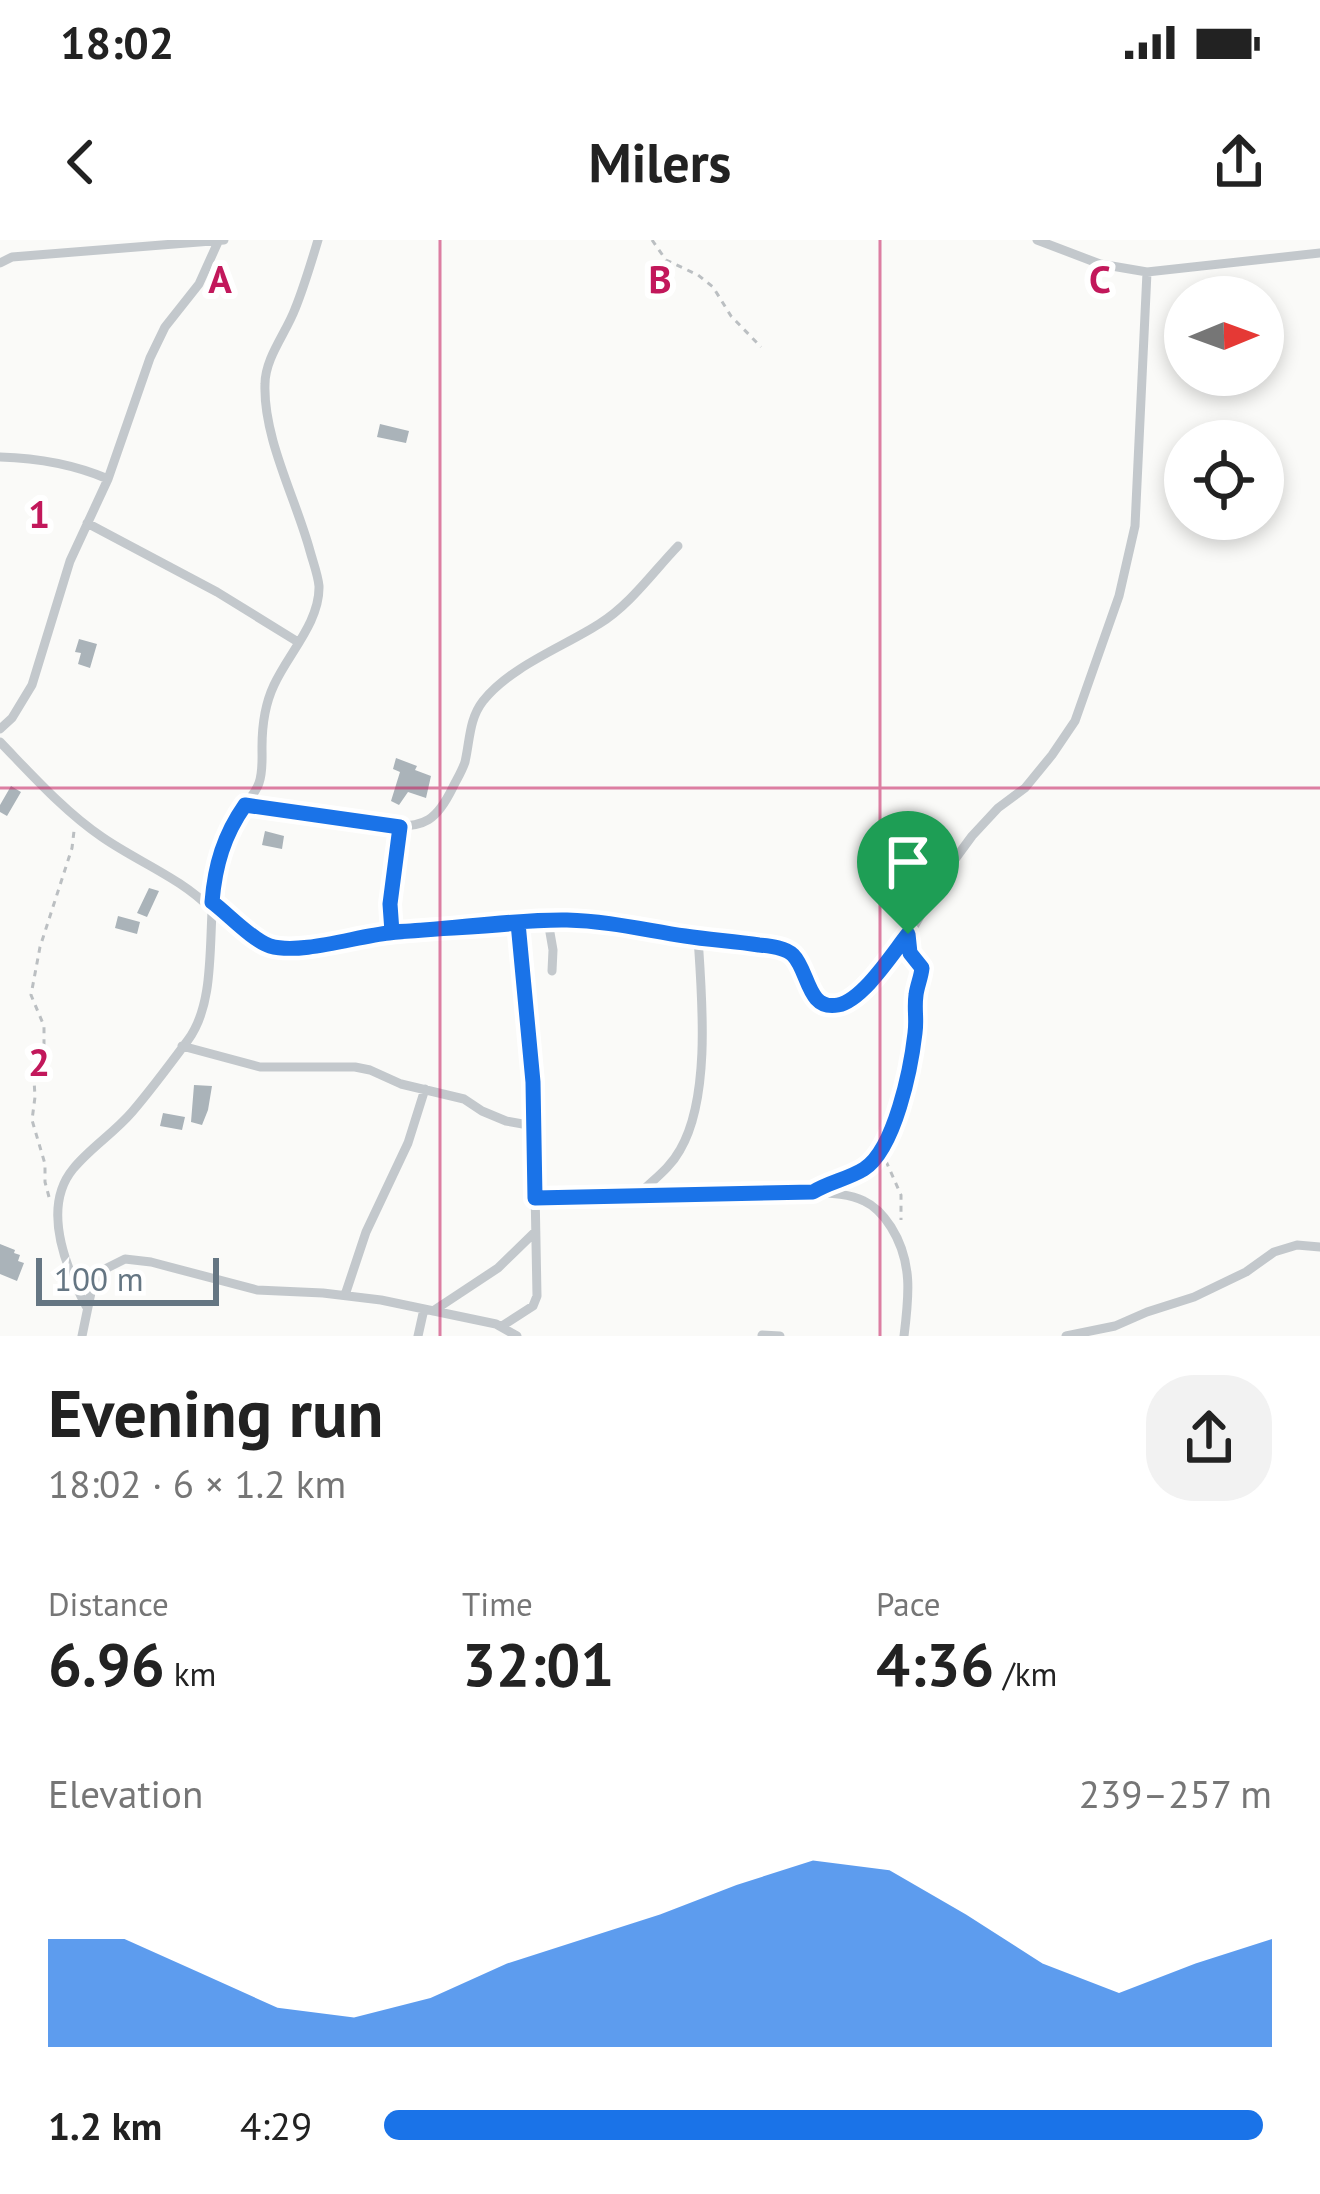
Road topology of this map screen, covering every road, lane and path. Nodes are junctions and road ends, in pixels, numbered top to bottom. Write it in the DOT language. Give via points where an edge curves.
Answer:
graph roads {
  1 [pos="12,240"];
  2 [pos="318,240"];
  3 [pos="652,240"];
  4 [pos="1036,240"];
  5 [pos="221,241"];
  6 [pos="1320,253"];
  7 [pos="12,257"];
  8 [pos="0,263"];
  9 [pos="1147,272"];
  10 [pos="761,347"];
  11 [pos="0,457"];
  12 [pos="108,479"];
  13 [pos="87,524"];
  14 [pos="678,546"];
  15 [pos="298,642"];
  16 [pos="0,729"];
  17 [pos="0,742"];
  18 [pos="245,805"];
  19 [pos="74,814"];
  20 [pos="400,827"];
  21 [pos="211,905"];
  22 [pos="548,921"];
  23 [pos="518,923"];
  24 [pos="392,932"];
  25 [pos="908,934"];
  26 [pos="698,938"];
  27 [pos="552,971"];
  28 [pos="182,1046"];
  29 [pos="425,1089"];
  30 [pos="534,1126"];
  31 [pos="880,1149"];
  32 [pos="813,1192"];
  33 [pos="535,1198"];
  34 [pos="636,1198"];
  35 [pos="58,1221"];
  36 [pos="535,1232"];
  37 [pos="899,1240"];
  38 [pos="1320,1247"];
  39 [pos="345,1295"];
  40 [pos="86,1306"];
  41 [pos="428,1310"];
  42 [pos="502,1326"];
  43 [pos="1110,1332"];
  44 [pos="762,1335"];
  45 [pos="82,1336"];
  46 [pos="418,1336"];
  47 [pos="517,1336"];
  48 [pos="779,1336"];
  49 [pos="904,1336"];
  50 [pos="1066,1336"];
  1 -- 7 [label="street"];
  2 -- 15 [label="street" via="264,382 319,583"];
  3 -- 10 [label="path" via="666,260 709,282"];
  4 -- 9 [label="street"];
  5 -- 7 [label="street"];
  5 -- 12 [label="street" via="157,343"];
  6 -- 9 [label="street"];
  7 -- 8 [label="street"];
  9 -- 25 [label="street" via="1135,526 1101,649 1075,721 1052,755 972,836"];
  11 -- 12 [label="street"];
  12 -- 13 [label="street"];
  13 -- 15 [label="street"];
  13 -- 16 [label="street" via="32,685"];
  14 -- 20 [label="street" via="601,623 486,697 447,800 426,824"];
  15 -- 18 [label="street" via="273,686 262,775"];
  17 -- 19 [label="street"];
  18 -- 20 [label="street"];
  18 -- 21 [label="street" via="226,835"];
  19 -- 21 [label="street"];
  19 -- 35 [label="path" via="31,995 44,1036 32,1120"];
  20 -- 24 [label="street"];
  21 -- 24 [label="street" via="280,948"];
  21 -- 28 [label="street" via="202,1014"];
  22 -- 23 [label="street"];
  22 -- 26 [label="street" via="614,922"];
  22 -- 27 [label="street"];
  23 -- 24 [label="street"];
  23 -- 30 [label="street"];
  25 -- 26 [label="street" via="858,995 834,1006 815,997 784,950"];
  25 -- 31 [label="path" via="922,968 916,1032"];
  26 -- 34 [label="street" via="701,1083 693,1119 669,1168"];
  28 -- 29 [label="street" via="260,1067 355,1067"];
  28 -- 35 [label="street" via="132,1112 70,1172"];
  29 -- 30 [label="street"];
  29 -- 39 [label="street"];
  30 -- 33 [label="street"];
  31 -- 32 [label="path" via="865,1168"];
  31 -- 37 [label="path" via="901,1196"];
  32 -- 34 [label="street"];
  32 -- 37 [label="street" via="865,1201"];
  33 -- 34 [label="street"];
  33 -- 36 [label="street"];
  35 -- 40 [label="street"];
  36 -- 41 [label="street" via="498,1268"];
  36 -- 42 [label="street" via="537,1296"];
  37 -- 49 [label="street" via="909,1272"];
  38 -- 43 [label="street" via="1274,1252"];
  39 -- 40 [label="street" via="256,1290 125,1258 101,1271"];
  39 -- 41 [label="street"];
  40 -- 45 [label="street"];
  41 -- 42 [label="street"];
  41 -- 46 [label="street"];
  42 -- 47 [label="street"];
  43 -- 50 [label="street"];
  44 -- 48 [label="street"];
}
